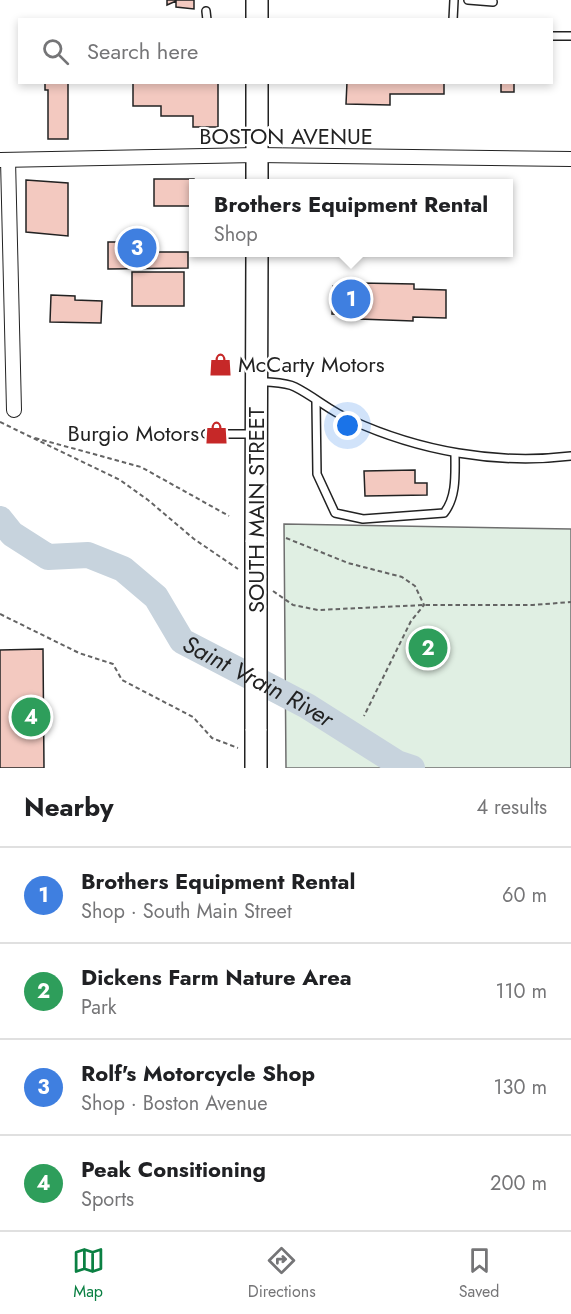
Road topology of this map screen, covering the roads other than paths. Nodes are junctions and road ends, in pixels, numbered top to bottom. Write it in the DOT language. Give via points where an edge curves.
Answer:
graph roads {
  1 [pos="257,0"];
  2 [pos="454,0"];
  3 [pos="468,0"];
  4 [pos="493,2"];
  5 [pos="257,18"];
  6 [pos="453,18"];
  7 [pos="553,36"];
  8 [pos="571,36"];
  9 [pos="257,84"];
  10 [pos="257,155"];
  11 [pos="571,159"];
  12 [pos="4,160"];
  13 [pos="257,179"];
  14 [pos="256,257"];
  15 [pos="256,381"];
  16 [pos="316,402"];
  17 [pos="14,410"];
  18 [pos="206,434"];
  19 [pos="257,434"];
  20 [pos="455,453"];
  21 [pos="571,456"];
  22 [pos="256,762"];
  1 -- 5 [label="highway"];
  2 -- 6 [label="lane"];
  3 -- 4 [label="lane"];
  7 -- 8 [label="lane"];
  9 -- 10 [label="highway"];
  10 -- 11 [label="street, BOSTON AVENUE"];
  10 -- 12 [label="street, BOSTON AVENUE"];
  10 -- 13 [label="highway"];
  12 -- 17 [label="street"];
  14 -- 15 [label="highway, SOUTH MAIN STREET"];
  15 -- 16 [label="lane" via="294,386"];
  15 -- 19 [label="highway, SOUTH MAIN STREET"];
  16 -- 20 [label="lane" via="383,435"];
  16 -- 20 [label="lane" via="317,474 334,513 363,519 444,513 450,506"];
  18 -- 19 [label="lane"];
  19 -- 22 [label="highway, SOUTH MAIN STREET, bridge"];
  20 -- 21 [label="lane" via="527,459"];
}
